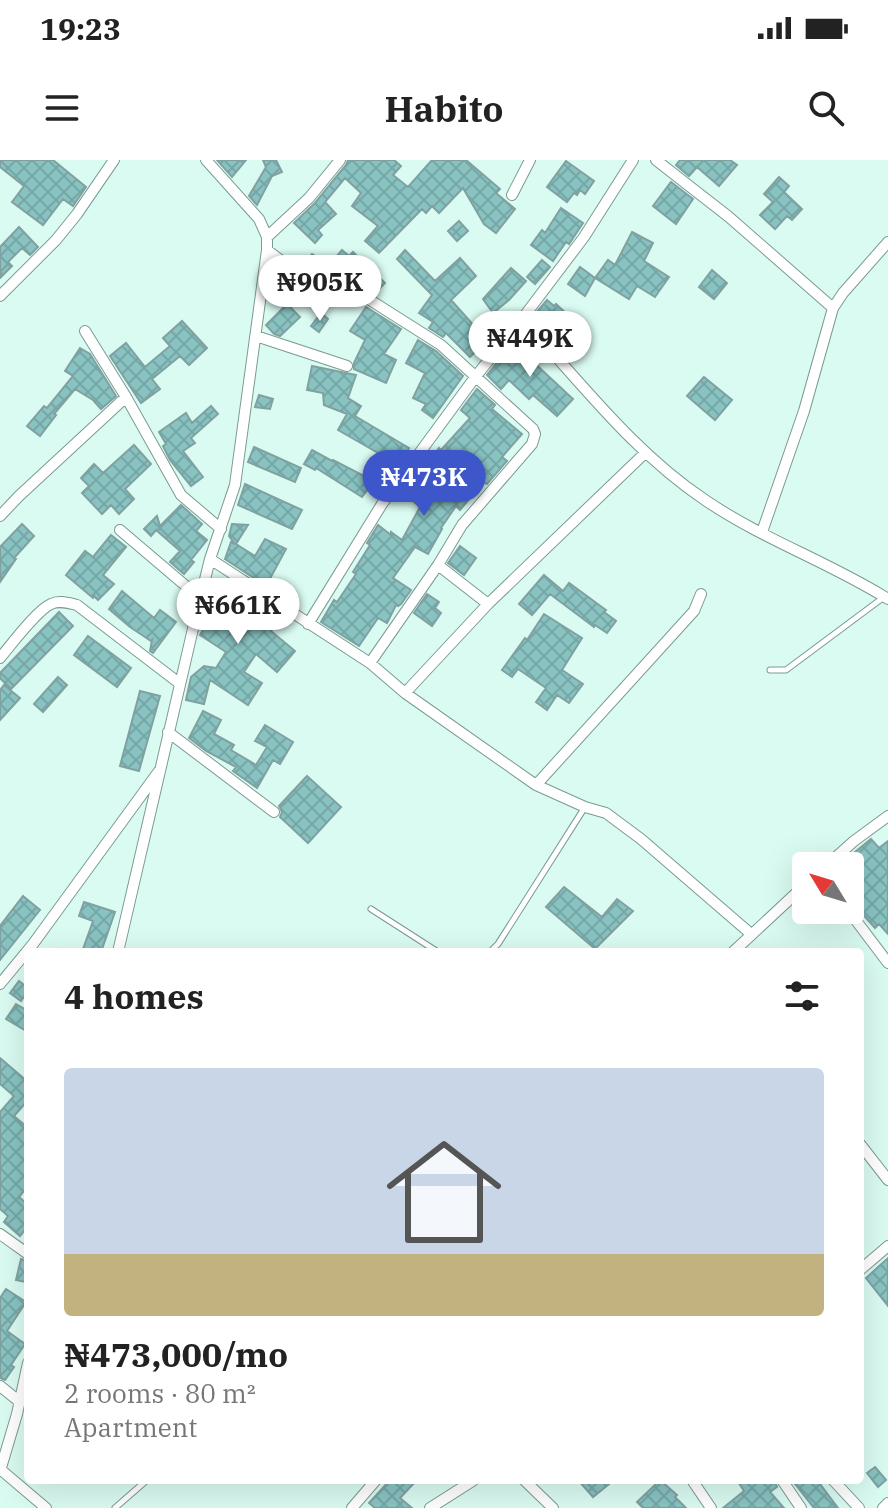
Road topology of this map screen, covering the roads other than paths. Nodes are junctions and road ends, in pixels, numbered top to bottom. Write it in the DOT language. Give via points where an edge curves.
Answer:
graph roads {
  1 [pos="114,160"];
  2 [pos="206,160"];
  3 [pos="340,160"];
  4 [pos="530,160"];
  5 [pos="633,160"];
  6 [pos="656,160"];
  7 [pos="512,195"];
  8 [pos="267,237"];
  9 [pos="888,242"];
  10 [pos="267,250"];
  11 [pos="0,296"];
  12 [pos="833,308"];
  13 [pos="522,319"];
  14 [pos="85,331"];
  15 [pos="256,336"];
  16 [pos="347,366"];
  17 [pos="476,376"];
  18 [pos="126,397"];
  19 [pos="645,453"];
  20 [pos="0,516"];
  21 [pos="221,529"];
  22 [pos="120,530"];
  23 [pos="762,532"];
  24 [pos="210,559"];
  25 [pos="438,565"];
  26 [pos="701,594"];
  27 [pos="200,598"];
  28 [pos="886,598"];
  29 [pos="488,604"];
  30 [pos="308,624"];
  31 [pos="0,658"];
  32 [pos="370,663"];
  33 [pos="770,670"];
  34 [pos="179,683"];
  35 [pos="405,693"];
  36 [pos="168,732"];
  37 [pos="162,766"];
  38 [pos="536,785"];
  39 [pos="585,807"];
  40 [pos="274,812"];
  41 [pos="888,816"];
  42 [pos="842,852"];
  43 [pos="792,897"];
  44 [pos="371,909"];
  45 [pos="859,924"];
  46 [pos="751,934"];
  47 [pos="30,948"];
  48 [pos="122,948"];
  49 [pos="432,948"];
  50 [pos="494,948"];
  51 [pos="737,948"];
  52 [pos="24,955"];
  53 [pos="888,963"];
  54 [pos="0,984"];
  55 [pos="864,1149"];
  56 [pos="888,1180"];
  57 [pos="0,1234"];
  58 [pos="888,1246"];
  59 [pos="24,1251"];
  60 [pos="864,1267"];
  61 [pos="0,1386"];
  62 [pos="24,1404"];
  63 [pos="0,1470"];
  64 [pos="142,1484"];
  65 [pos="373,1484"];
  66 [pos="468,1484"];
  67 [pos="528,1484"];
  68 [pos="695,1484"];
  69 [pos="785,1484"];
  70 [pos="837,1484"];
  71 [pos="888,1503"];
  72 [pos="46,1508"];
  73 [pos="115,1508"];
  74 [pos="352,1508"];
  75 [pos="430,1508"];
  76 [pos="553,1508"];
  77 [pos="711,1508"];
  78 [pos="801,1508"];
  79 [pos="859,1508"];
  80 [pos="883,1508"];
  1 -- 11 [label="street" via="56,240"];
  2 -- 8 [label="street" via="259,219"];
  3 -- 8 [label="street"];
  4 -- 7 [label="street"];
  5 -- 13 [label="street"];
  6 -- 12 [label="street"];
  8 -- 10 [label="street"];
  9 -- 12 [label="street"];
  10 -- 15 [label="street"];
  10 -- 17 [label="street" via="328,289 359,293 441,345"];
  12 -- 23 [label="street"];
  13 -- 17 [label="street"];
  13 -- 19 [label="street"];
  14 -- 18 [label="street"];
  15 -- 16 [label="street"];
  15 -- 21 [label="street" via="235,485"];
  17 -- 25 [label="street" via="533,429 535,438 462,525"];
  17 -- 30 [label="street" via="382,504"];
  18 -- 20 [label="street"];
  18 -- 21 [label="street" via="181,495"];
  19 -- 23 [label="street" via="705,500"];
  19 -- 29 [label="street"];
  21 -- 24 [label="street"];
  22 -- 27 [label="street"];
  23 -- 28 [label="street"];
  24 -- 27 [label="street"];
  24 -- 30 [label="street"];
  25 -- 29 [label="street"];
  25 -- 32 [label="street"];
  26 -- 38 [label="street" via="694,611"];
  27 -- 34 [label="street"];
  28 -- 33 [label="lane" via="786,670"];
  29 -- 35 [label="street"];
  30 -- 32 [label="street"];
  31 -- 34 [label="street" via="41,611 64,602 77,605"];
  32 -- 35 [label="street"];
  34 -- 36 [label="street"];
  35 -- 38 [label="street"];
  36 -- 37 [label="street"];
  36 -- 40 [label="street"];
  37 -- 47 [label="street"];
  37 -- 48 [label="street"];
  38 -- 39 [label="street"];
  39 -- 46 [label="street" via="606,813 641,839"];
  39 -- 50 [label="lane"];
  41 -- 42 [label="street"];
  43 -- 46 [label="street"];
  44 -- 49 [label="lane"];
  45 -- 53 [label="street"];
  46 -- 51 [label="street"];
  52 -- 54 [label="street"];
  55 -- 56 [label="street"];
  57 -- 59 [label="street"];
  58 -- 60 [label="street"];
  61 -- 62 [label="street"];
  62 -- 63 [label="street"];
  63 -- 72 [label="street"];
  64 -- 73 [label="lane"];
  65 -- 74 [label="street"];
  66 -- 75 [label="street"];
  67 -- 76 [label="street"];
  68 -- 77 [label="street"];
  69 -- 78 [label="street"];
  70 -- 79 [label="street"];
  71 -- 80 [label="street"];
}
